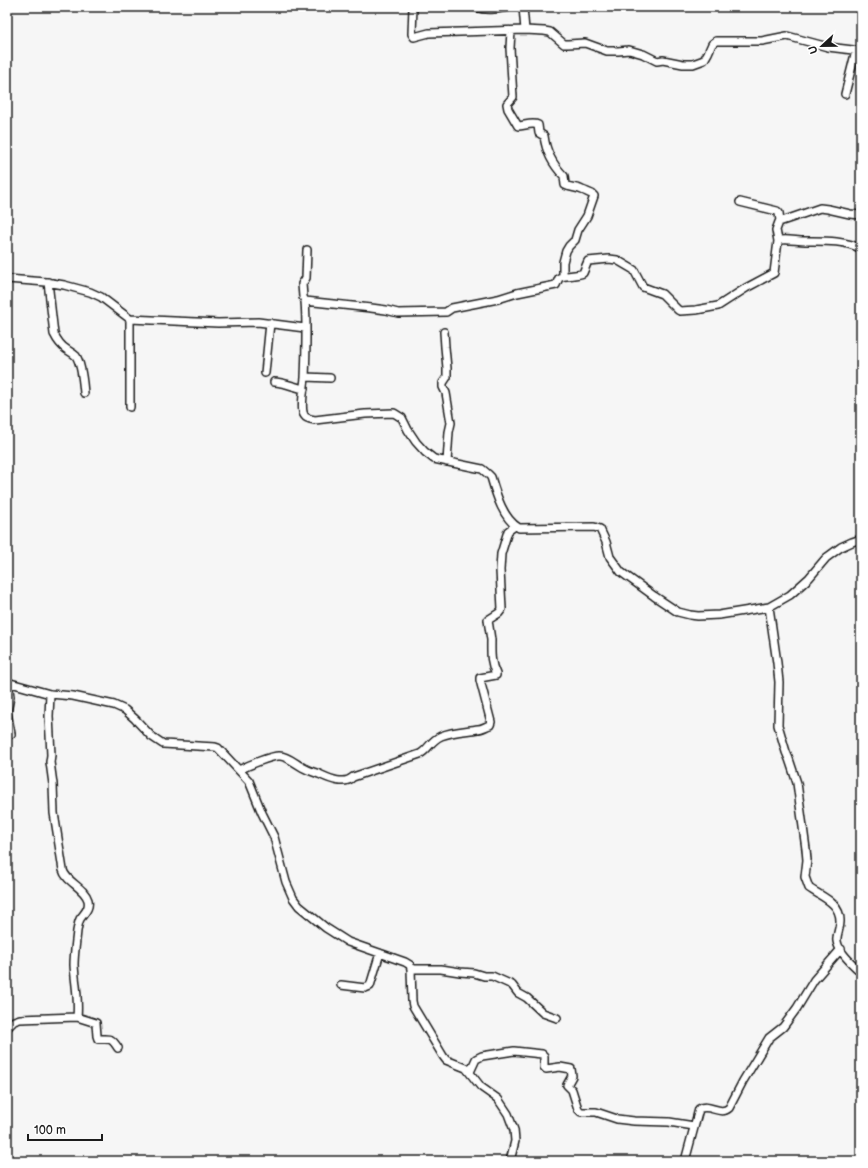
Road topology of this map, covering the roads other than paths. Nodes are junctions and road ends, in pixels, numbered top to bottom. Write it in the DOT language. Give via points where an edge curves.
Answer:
graph roads {
  1 [pos="413,7"];
  2 [pos="475,7"];
  3 [pos="509,7"];
  4 [pos="523,7"];
  5 [pos="525,30"];
  6 [pos="511,31"];
  7 [pos="859,50"];
  8 [pos="845,94"];
  9 [pos="740,202"];
  10 [pos="861,216"];
  11 [pos="780,221"];
  12 [pos="778,241"];
  13 [pos="861,249"];
  14 [pos="307,250"];
  15 [pos="563,276"];
  16 [pos="7,279"];
  17 [pos="48,282"];
  18 [pos="304,301"];
  19 [pos="130,319"];
  20 [pos="270,323"];
  21 [pos="305,328"];
  22 [pos="444,332"];
  23 [pos="265,373"];
  24 [pos="305,376"];
  25 [pos="330,378"];
  26 [pos="274,382"];
  27 [pos="304,389"];
  28 [pos="84,393"];
  29 [pos="130,407"];
  30 [pos="447,462"];
  31 [pos="515,526"];
  32 [pos="861,539"];
  33 [pos="769,607"];
  34 [pos="8,682"];
  35 [pos="50,694"];
  36 [pos="11,734"];
  37 [pos="239,770"];
  38 [pos="841,949"];
  39 [pos="380,953"];
  40 [pos="411,969"];
  41 [pos="861,972"];
  42 [pos="342,985"];
  43 [pos="77,1017"];
  44 [pos="557,1018"];
  45 [pos="7,1028"];
  46 [pos="118,1048"];
  47 [pos="470,1072"];
  48 [pos="694,1126"];
  49 [pos="510,1161"];
  50 [pos="685,1161"];
  1 -- 6 [label="street" via="414,37 429,33"];
  2 -- 3 [label="street" via="489,10"];
  4 -- 5 [label="street"];
  5 -- 6 [label="street"];
  5 -- 7 [label="street" via="550,32 564,44 585,43 607,51 629,50 657,61 683,64 704,60 716,41 762,41 787,36 828,47"];
  6 -- 15 [label="street" via="513,97 507,104 508,109 518,126 537,123 539,133 544,136 546,149 557,170 564,176 565,185 594,196 587,216 566,251"];
  7 -- 8 [label="street"];
  9 -- 11 [label="street" via="777,211"];
  10 -- 11 [label="street" via="820,208"];
  11 -- 12 [label="street" via="777,226"];
  12 -- 13 [label="street" via="820,240 848,244"];
  12 -- 15 [label="street" via="774,273 718,306 696,310 678,310 662,294 643,287 634,270 614,259 590,260 582,274"];
  14 -- 18 [label="street" via="306,278 302,284"];
  15 -- 18 [label="street" via="556,285 439,313 398,313"];
  16 -- 17 [label="street"];
  17 -- 19 [label="street" via="90,292 101,297"];
  17 -- 28 [label="street" via="54,334 61,345 77,358"];
  18 -- 21 [label="street"];
  19 -- 20 [label="street"];
  19 -- 29 [label="street"];
  20 -- 21 [label="street"];
  20 -- 23 [label="street"];
  21 -- 24 [label="street"];
  22 -- 30 [label="street" via="447,377 443,387 450,423"];
  24 -- 25 [label="street"];
  24 -- 27 [label="street"];
  26 -- 27 [label="street"];
  27 -- 30 [label="street" via="302,409 307,418 315,420 394,413 402,418 411,436 425,452 434,459"];
  30 -- 31 [label="street" via="482,470 488,474 500,505"];
  31 -- 33 [label="street" via="600,529 610,557 621,572 678,612 690,616"];
  31 -- 37 [label="street" via="508,531 501,554 502,609 488,620 490,650 496,675 480,678 490,725 441,736 420,754 345,781 327,778 282,756 260,761"];
  32 -- 33 [label="street" via="841,547 826,558 790,595"];
  33 -- 38 [label="street" via="779,682 778,725 799,797 806,849 805,877 809,888 829,900 839,914 837,940"];
  34 -- 35 [label="street"];
  34 -- 36 [label="street" via="10,697 7,712"];
  35 -- 37 [label="street" via="114,705 125,710 151,736 163,744 218,748"];
  35 -- 43 [label="street" via="50,762 54,813 63,870 87,897 88,902 88,907 79,920 74,963"];
  37 -- 39 [label="street" via="248,781 274,836 286,882 299,906 348,942"];
  38 -- 41 [label="street"];
  38 -- 48 [label="street" via="814,980 783,1027 769,1038 729,1108 722,1111 703,1106 699,1109"];
  39 -- 40 [label="street" via="405,962"];
  39 -- 42 [label="street" via="370,986 365,988"];
  40 -- 44 [label="street" via="441,969 492,976 512,985 543,1014"];
  40 -- 47 [label="street" via="413,1006 422,1022 445,1058"];
  43 -- 45 [label="street" via="16,1020"];
  43 -- 46 [label="street" via="96,1023 98,1039 110,1038"];
  47 -- 48 [label="street" via="476,1060 482,1056 514,1051 542,1054 546,1069 571,1069 572,1076 567,1085 572,1090 580,1112 596,1112 617,1119"];
  47 -- 49 [label="street" via="481,1087 498,1099 511,1121 515,1141"];
  48 -- 50 [label="street"];
}
